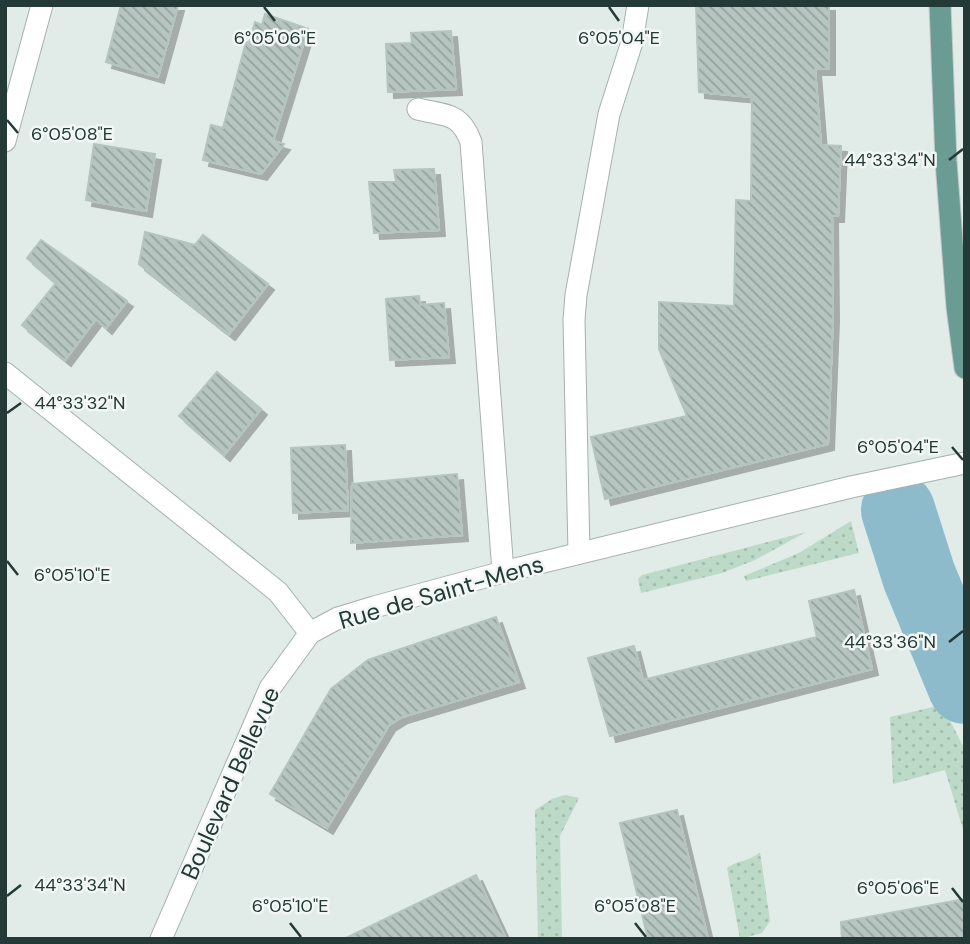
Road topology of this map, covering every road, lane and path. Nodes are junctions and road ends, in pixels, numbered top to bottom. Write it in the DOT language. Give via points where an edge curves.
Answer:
graph roads {
  1 [pos="42,5"];
  2 [pos="638,5"];
  3 [pos="940,5"];
  4 [pos="418,109"];
  5 [pos="5,141"];
  6 [pos="964,362"];
  7 [pos="5,373"];
  8 [pos="965,463"];
  9 [pos="579,553"];
  10 [pos="503,572"];
  11 [pos="310,633"];
  12 [pos="161,939"];
  1 -- 5 [label="street"];
  2 -- 9 [label="street" via="632,42 609,114 576,295"];
  3 -- 6 [label="main road" via="946,161"];
  4 -- 10 [label="street" via="457,118 471,142"];
  7 -- 11 [label="street, Rue de Saint-Mens" via="278,592"];
  8 -- 9 [label="street, Rue de Saint-Mens"];
  9 -- 10 [label="street, Rue de Saint-Mens"];
  10 -- 11 [label="street, Rue de Saint-Mens" via="338,618"];
  11 -- 12 [label="street, Boulevard Bellevue" via="271,688"];
}
